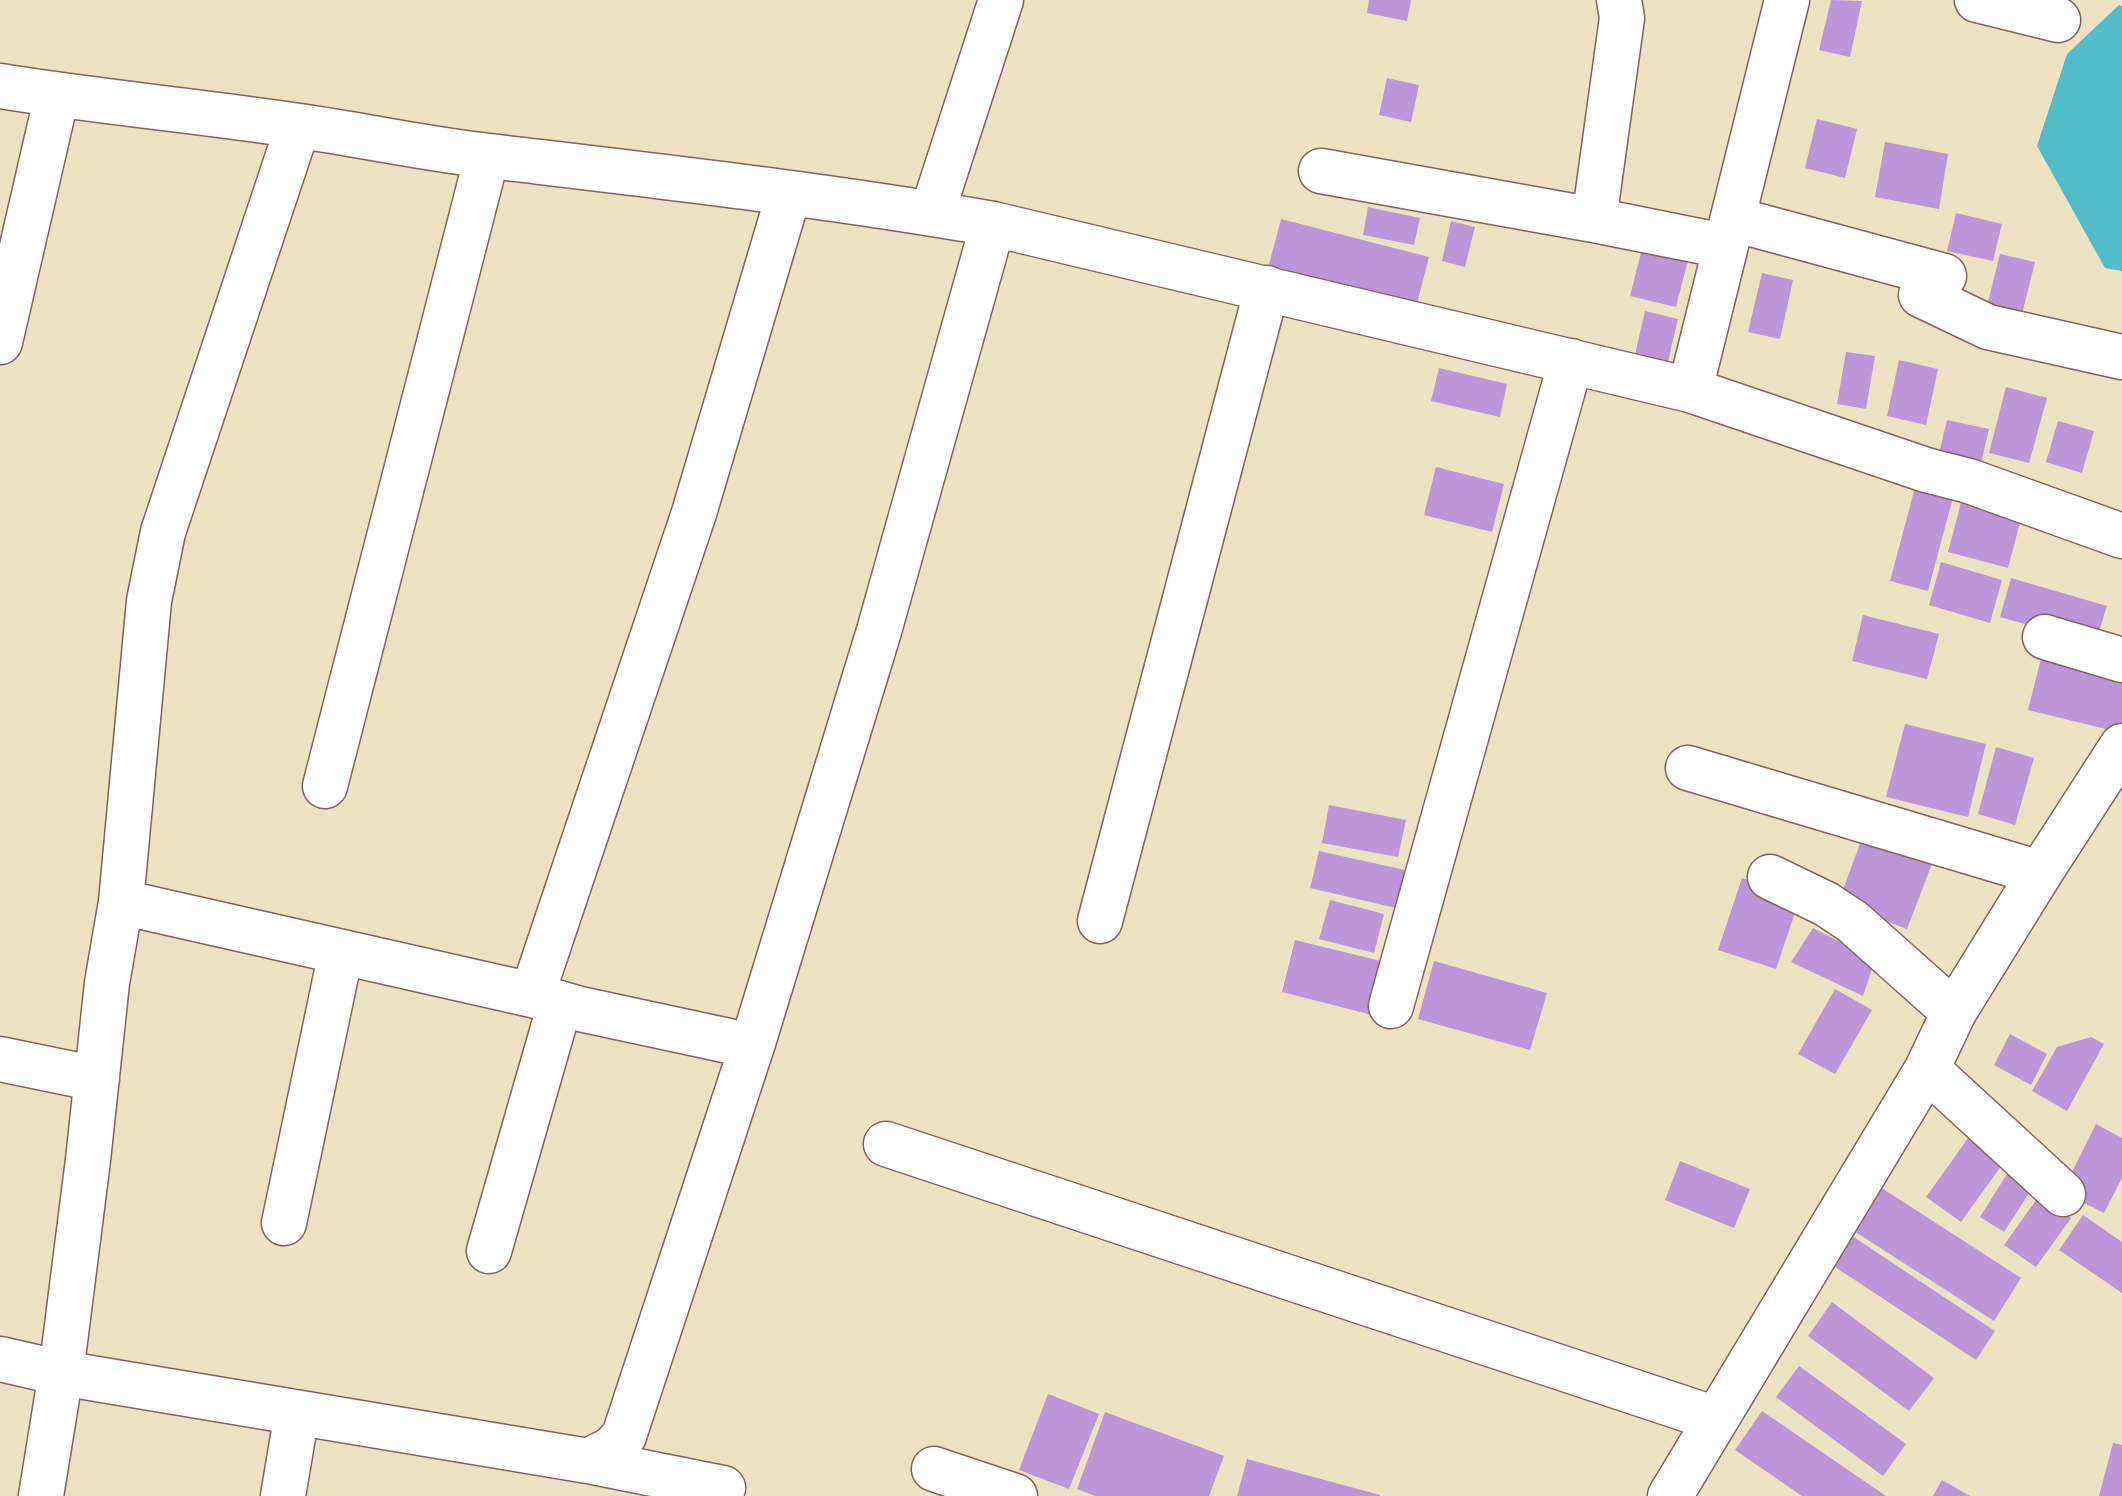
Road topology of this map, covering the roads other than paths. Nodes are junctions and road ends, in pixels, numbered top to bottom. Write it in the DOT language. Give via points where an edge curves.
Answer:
graph roads {
  1 [pos="1001,0"];
  2 [pos="1619,0"];
  3 [pos="1787,0"];
  4 [pos="1977,0"];
  5 [pos="2058,20"];
  6 [pos="0,86"];
  7 [pos="57,95"];
  8 [pos="298,126"];
  9 [pos="487,156"];
  10 [pos="1321,171"];
  11 [pos="789,193"];
  12 [pos="932,213"];
  13 [pos="1594,220"];
  14 [pos="993,224"];
  15 [pos="1729,232"];
  16 [pos="1267,288"];
  17 [pos="0,342"];
  18 [pos="2122,357"];
  19 [pos="1571,361"];
  20 [pos="1690,390"];
  21 [pos="2122,536"];
  22 [pos="2045,637"];
  23 [pos="2122,660"];
  24 [pos="2119,755"];
  25 [pos="1688,768"];
  26 [pos="325,786"];
  27 [pos="2040,873"];
  28 [pos="1770,877"];
  29 [pos="121,902"];
  30 [pos="1100,921"];
  31 [pos="341,952"];
  32 [pos="546,999"];
  33 [pos="1391,1006"];
  34 [pos="1954,1012"];
  35 [pos="752,1046"];
  36 [pos="0,1059"];
  37 [pos="1927,1069"];
  38 [pos="97,1079"];
  39 [pos="886,1144"];
  40 [pos="2063,1194"];
  41 [pos="284,1223"];
  42 [pos="489,1251"];
  43 [pos="0,1359"];
  44 [pos="61,1373"];
  45 [pos="297,1413"];
  46 [pos="1716,1419"];
  47 [pos="588,1461"];
  48 [pos="934,1469"];
  49 [pos="723,1488"];
  50 [pos="41,1496"];
  51 [pos="283,1496"];
  52 [pos="1015,1496"];
  53 [pos="1670,1496"];
  1 -- 12 [label="street"];
  2 -- 13 [label="street" via="1622,18"];
  3 -- 15 [label="street"];
  4 -- 5 [label="street"];
  6 -- 7 [label="street"];
  7 -- 8 [label="street"];
  7 -- 17 [label="street"];
  8 -- 9 [label="street"];
  8 -- 29 [label="street" via="163,532 149,601"];
  9 -- 11 [label="street"];
  9 -- 26 [label="street"];
  10 -- 13 [label="street"];
  11 -- 12 [label="street"];
  11 -- 32 [label="street"];
  12 -- 14 [label="street"];
  13 -- 15 [label="street"];
  14 -- 16 [label="street"];
  14 -- 35 [label="street" via="879,631"];
  15 -- 18 [label="street" via="1933,286 1988,327"];
  15 -- 20 [label="street"];
  16 -- 19 [label="street"];
  16 -- 30 [label="street"];
  19 -- 20 [label="street"];
  19 -- 33 [label="street"];
  20 -- 21 [label="street"];
  22 -- 23 [label="street"];
  24 -- 27 [label="street"];
  25 -- 27 [label="street"];
  27 -- 34 [label="street"];
  28 -- 34 [label="street" via="1853,922"];
  29 -- 31 [label="street"];
  29 -- 38 [label="street"];
  31 -- 32 [label="street"];
  31 -- 41 [label="street"];
  32 -- 35 [label="street"];
  32 -- 42 [label="street"];
  34 -- 37 [label="street"];
  35 -- 47 [label="street" via="624,1436"];
  36 -- 38 [label="street"];
  37 -- 40 [label="street"];
  37 -- 46 [label="street"];
  38 -- 44 [label="street"];
  39 -- 46 [label="street"];
  43 -- 44 [label="street"];
  44 -- 45 [label="street"];
  44 -- 50 [label="street"];
  45 -- 47 [label="street"];
  45 -- 51 [label="street"];
  46 -- 53 [label="street"];
  47 -- 49 [label="street"];
  48 -- 52 [label="street"];
}
